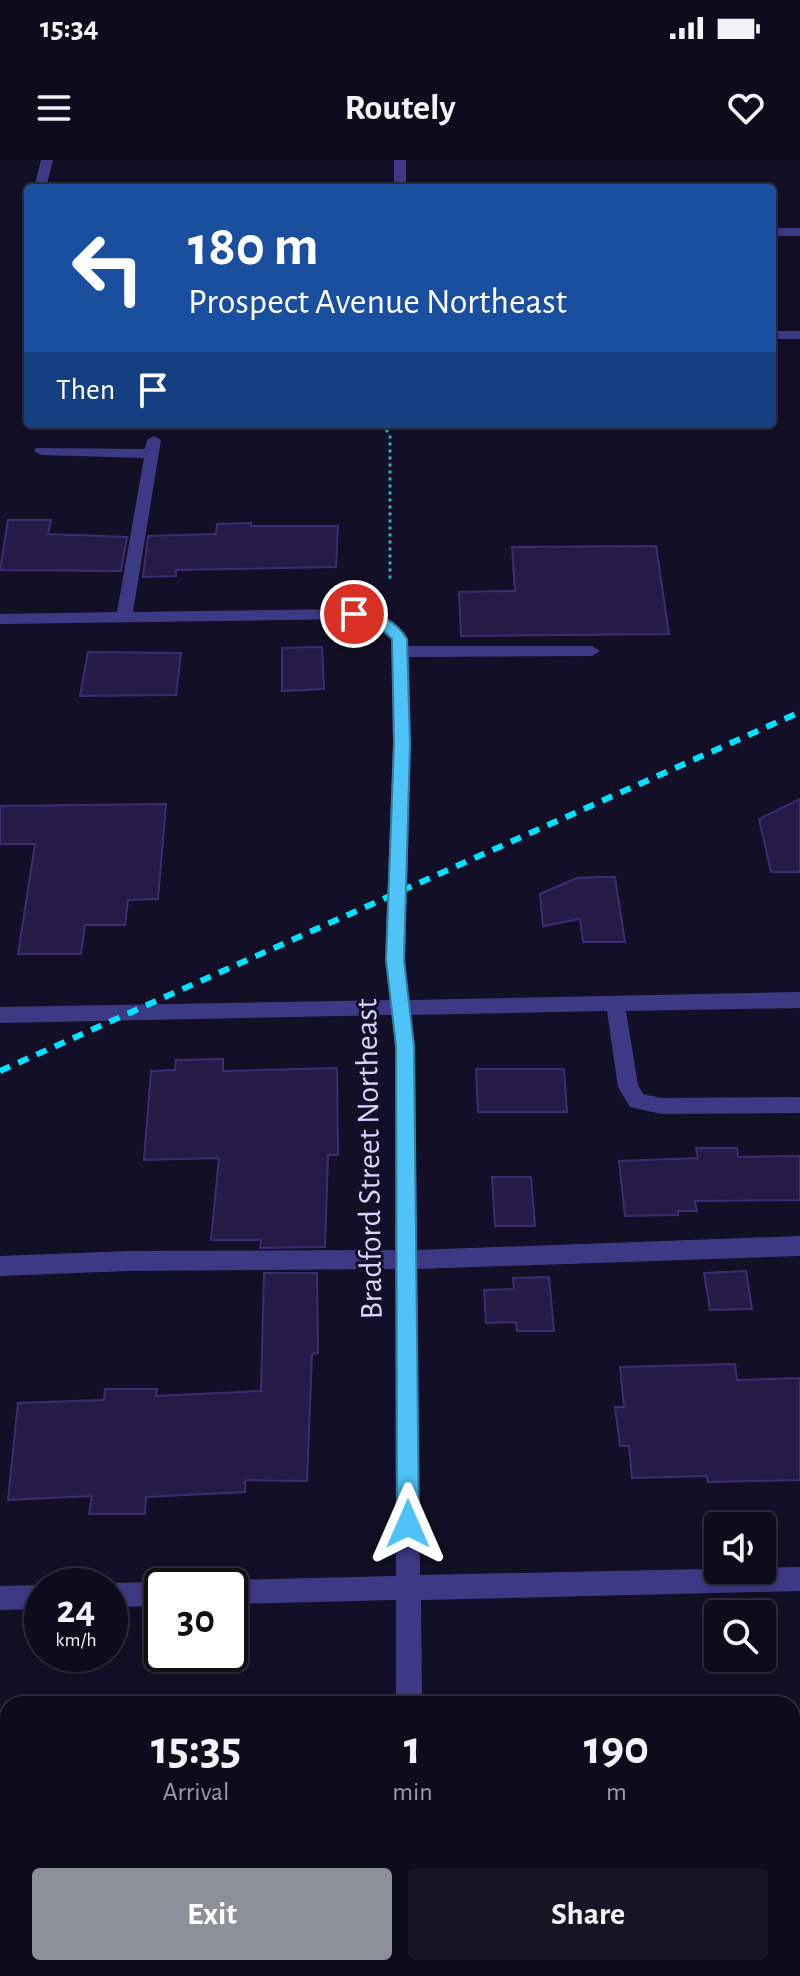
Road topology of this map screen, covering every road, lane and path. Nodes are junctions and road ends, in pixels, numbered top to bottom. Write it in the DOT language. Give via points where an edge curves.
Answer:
graph roads {
  1 [pos="47,160"];
  2 [pos="400,160"];
  3 [pos="41,184"];
  4 [pos="400,184"];
  5 [pos="776,232"];
  6 [pos="800,232"];
  7 [pos="776,335"];
  8 [pos="800,335"];
  9 [pos="385,428"];
  10 [pos="41,451"];
  11 [pos="390,582"];
  12 [pos="124,617"];
  13 [pos="0,619"];
  14 [pos="592,651"];
  15 [pos="400,652"];
  16 [pos="800,1000"];
  17 [pos="615,1003"];
  18 [pos="401,1007"];
  19 [pos="0,1015"];
  20 [pos="800,1105"];
  21 [pos="800,1246"];
  22 [pos="405,1260"];
  23 [pos="0,1266"];
  24 [pos="800,1579"];
  25 [pos="408,1588"];
  26 [pos="248,1592"];
  27 [pos="24,1597"];
  28 [pos="0,1598"];
  29 [pos="409,1696"];
  1 -- 3 [label="street"];
  2 -- 4 [label="street"];
  5 -- 6 [label="street"];
  7 -- 8 [label="street"];
  9 -- 11 [label="path" via="390,435"];
  10 -- 12 [label="street" via="152,447"];
  12 -- 13 [label="street"];
  12 -- 15 [label="street, Bradford Street Northeast" via="354,614 394,629"];
  14 -- 15 [label="street"];
  15 -- 18 [label="street, Bradford Street Northeast" via="395,960"];
  16 -- 17 [label="street"];
  17 -- 18 [label="street"];
  17 -- 20 [label="street" via="628,1087 637,1101 661,1106"];
  18 -- 19 [label="street"];
  18 -- 22 [label="street, Bradford Street Northeast"];
  21 -- 22 [label="street"];
  22 -- 23 [label="street"];
  22 -- 25 [label="street, Bradford Street Northeast"];
  24 -- 25 [label="street"];
  25 -- 26 [label="street"];
  25 -- 29 [label="street, Bradford Street Northeast"];
  27 -- 28 [label="street"];
}
